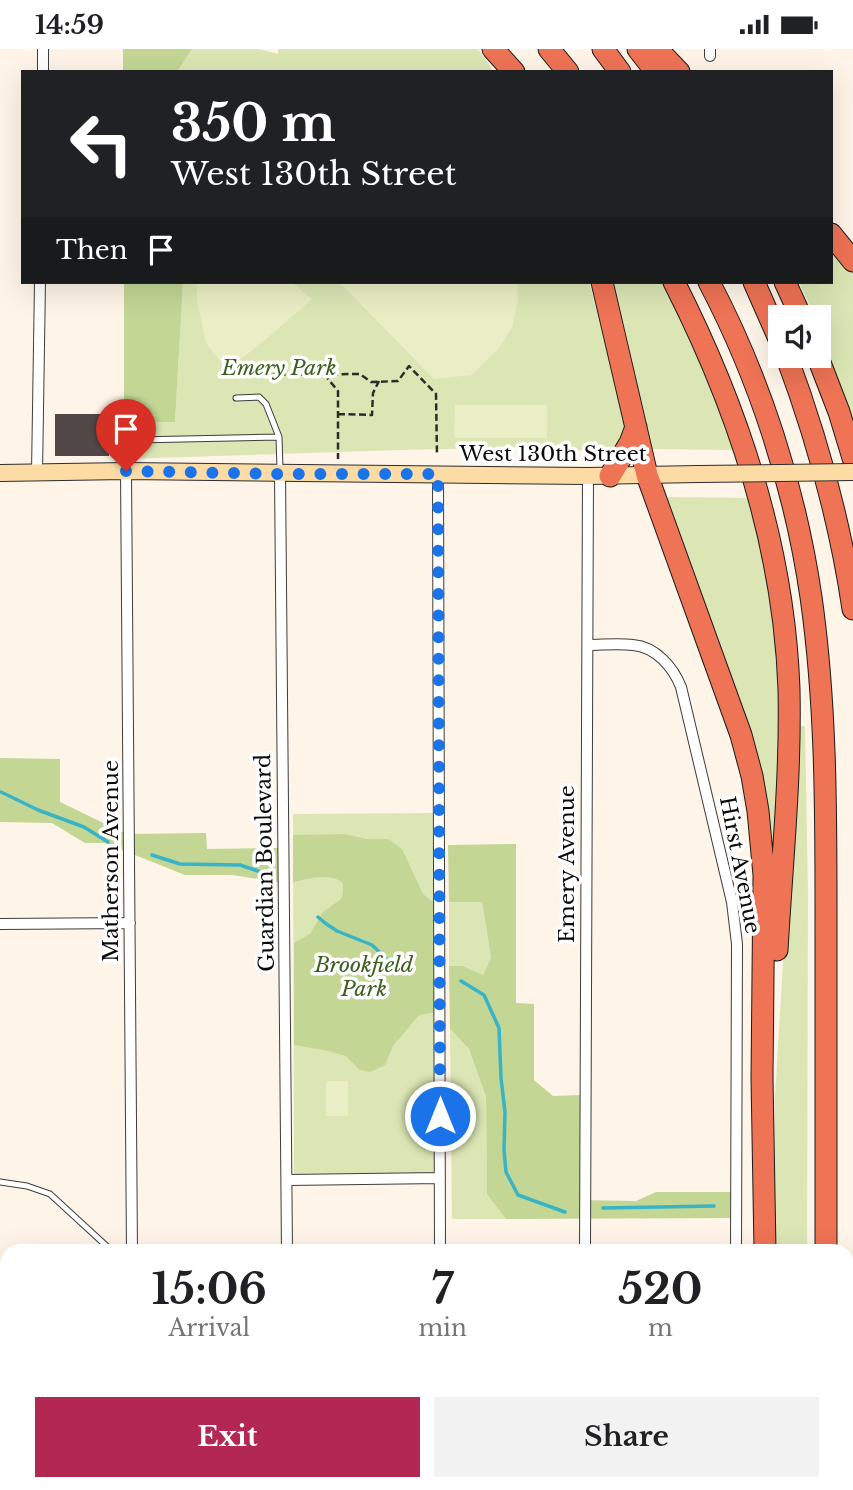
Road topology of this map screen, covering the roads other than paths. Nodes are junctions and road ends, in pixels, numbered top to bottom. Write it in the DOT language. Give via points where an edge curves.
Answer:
graph roads {
  1 [pos="43,49"];
  2 [pos="493,49"];
  3 [pos="549,49"];
  4 [pos="603,49"];
  5 [pos="638,49"];
  6 [pos="657,49"];
  7 [pos="43,70"];
  8 [pos="505,70"];
  9 [pos="512,70"];
  10 [pos="566,70"];
  11 [pos="619,70"];
  12 [pos="654,70"];
  13 [pos="677,70"];
  14 [pos="833,236"];
  15 [pos="853,261"];
  16 [pos="40,284"];
  17 [pos="602,284"];
  18 [pos="675,284"];
  19 [pos="710,284"];
  20 [pos="755,284"];
  21 [pos="786,284"];
  22 [pos="796,305"];
  23 [pos="768,314"];
  24 [pos="791,368"];
  25 [pos="822,368"];
  26 [pos="236,398"];
  27 [pos="636,426"];
  28 [pos="279,437"];
  29 [pos="135,440"];
  30 [pos="853,458"];
  31 [pos="126,471"];
  32 [pos="853,472"];
  33 [pos="0,473"];
  34 [pos="37,473"];
  35 [pos="280,474"];
  36 [pos="438,474"];
  37 [pos="647,475"];
  38 [pos="588,476"];
  39 [pos="610,476"];
  40 [pos="853,609"];
  41 [pos="587,645"];
  42 [pos="130,923"];
  43 [pos="0,924"];
  44 [pos="764,1168"];
  45 [pos="440,1178"];
  46 [pos="287,1180"];
  47 [pos="0,1182"];
  48 [pos="104,1244"];
  49 [pos="132,1244"];
  50 [pos="287,1244"];
  51 [pos="440,1244"];
  52 [pos="585,1244"];
  53 [pos="736,1244"];
  54 [pos="765,1244"];
  55 [pos="826,1244"];
  1 -- 7 [label="street"];
  2 -- 8 [label="highway"];
  2 -- 9 [label="highway"];
  3 -- 10 [label="highway"];
  4 -- 11 [label="highway"];
  5 -- 12 [label="highway"];
  6 -- 13 [label="highway"];
  14 -- 15 [label="highway"];
  16 -- 34 [label="street"];
  17 -- 27 [label="highway"];
  18 -- 44 [label="highway" via="743,445 773,560 786,647 788,766"];
  19 -- 55 [label="highway" via="744,354 774,440 804,558 816,635 826,822"];
  20 -- 23 [label="highway"];
  21 -- 22 [label="highway"];
  24 -- 40 [label="highway" via="833,500"];
  25 -- 30 [label="highway"];
  26 -- 28 [label="lane" via="259,397"];
  27 -- 37 [label="highway"];
  27 -- 39 [label="highway"];
  28 -- 29 [label="lane"];
  28 -- 35 [label="lane"];
  31 -- 34 [label="main road, West 130th Street"];
  31 -- 35 [label="main road, West 130th Street"];
  31 -- 42 [label="street, Matherson Avenue"];
  32 -- 37 [label="main road, West 130th Street, bridge"];
  33 -- 34 [label="main road, West 130th Street"];
  35 -- 36 [label="main road, West 130th Street"];
  35 -- 46 [label="street, Guardian Boulevard"];
  36 -- 38 [label="main road, West 130th Street"];
  36 -- 45 [label="street"];
  37 -- 39 [label="main road, West 130th Street"];
  37 -- 44 [label="highway" via="741,735 758,811 764,875"];
  38 -- 39 [label="main road, West 130th Street"];
  38 -- 41 [label="street, Emery Avenue"];
  41 -- 52 [label="street, Emery Avenue"];
  41 -- 53 [label="street, Hirst Avenue" via="634,645 650,650 676,673 681,687 735,923"];
  42 -- 43 [label="street"];
  42 -- 49 [label="street, Matherson Avenue"];
  44 -- 54 [label="highway"];
  45 -- 46 [label="street"];
  45 -- 51 [label="street"];
  46 -- 50 [label="street, Guardian Boulevard"];
  47 -- 48 [label="lane" via="50,1194"];
}
